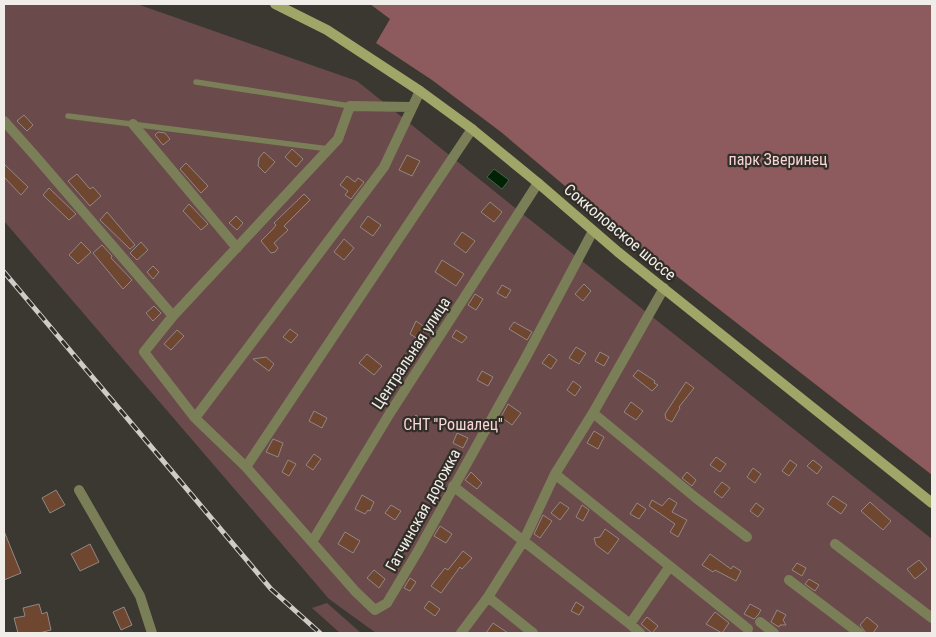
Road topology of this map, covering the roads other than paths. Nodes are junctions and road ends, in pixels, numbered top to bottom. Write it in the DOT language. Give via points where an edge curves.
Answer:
graph roads {
  1 [pos="275,4"];
  2 [pos="196,82"];
  3 [pos="420,91"];
  4 [pos="350,106"];
  5 [pos="412,107"];
  6 [pos="68,116"];
  7 [pos="4,121"];
  8 [pos="133,124"];
  9 [pos="472,129"];
  10 [pos="329,149"];
  11 [pos="538,183"];
  12 [pos="593,231"];
  13 [pos="237,248"];
  14 [pos="664,288"];
  15 [pos="172,316"];
  16 [pos="593,413"];
  17 [pos="195,418"];
  18 [pos="246,467"];
  19 [pos="555,474"];
  20 [pos="453,486"];
  21 [pos="79,490"];
  22 [pos="932,503"];
  23 [pos="747,537"];
  24 [pos="524,540"];
  25 [pos="312,542"];
  26 [pos="835,544"];
  27 [pos="670,566"];
  28 [pos="788,580"];
  29 [pos="488,597"];
  30 [pos="932,618"];
  31 [pos="760,622"];
  32 [pos="630,624"];
  33 [pos="748,629"];
  34 [pos="152,633"];
  35 [pos="461,633"];
  36 [pos="533,633"];
  37 [pos="640,633"];
  38 [pos="774,633"];
  39 [pos="859,633"];
  1 -- 3 [label="main road, Сокколовское шоссе" via="327,30"];
  2 -- 4 [label="lane"];
  3 -- 5 [label="street"];
  3 -- 9 [label="main road, Сокколовское шоссе"];
  4 -- 5 [label="street"];
  4 -- 10 [label="street" via="338,139"];
  5 -- 17 [label="street" via="384,166"];
  6 -- 8 [label="lane"];
  7 -- 15 [label="street"];
  8 -- 10 [label="lane"];
  8 -- 13 [label="street"];
  9 -- 11 [label="main road, Сокколовское шоссе"];
  9 -- 18 [label="street"];
  10 -- 13 [label="street"];
  11 -- 12 [label="main road, Сокколовское шоссе"];
  11 -- 25 [label="street, Центральная улица" via="390,413"];
  12 -- 14 [label="main road, Сокколовское шоссе"];
  12 -- 20 [label="street, Гатчинская дорожка"];
  13 -- 15 [label="street"];
  14 -- 16 [label="street"];
  14 -- 22 [label="main road, Сокколовское шоссе"];
  15 -- 17 [label="street" via="144,352"];
  16 -- 19 [label="street"];
  16 -- 23 [label="street"];
  17 -- 18 [label="street"];
  18 -- 25 [label="street"];
  19 -- 24 [label="street"];
  19 -- 27 [label="street"];
  20 -- 24 [label="street"];
  20 -- 25 [label="street, Гатчинская дорожка" via="387,603 374,610"];
  21 -- 34 [label="street" via="140,596"];
  24 -- 29 [label="street"];
  24 -- 32 [label="street"];
  26 -- 30 [label="street"];
  27 -- 32 [label="street"];
  27 -- 33 [label="street"];
  28 -- 39 [label="street"];
  29 -- 35 [label="street"];
  29 -- 36 [label="street"];
  31 -- 38 [label="street"];
  32 -- 37 [label="street"];
}
